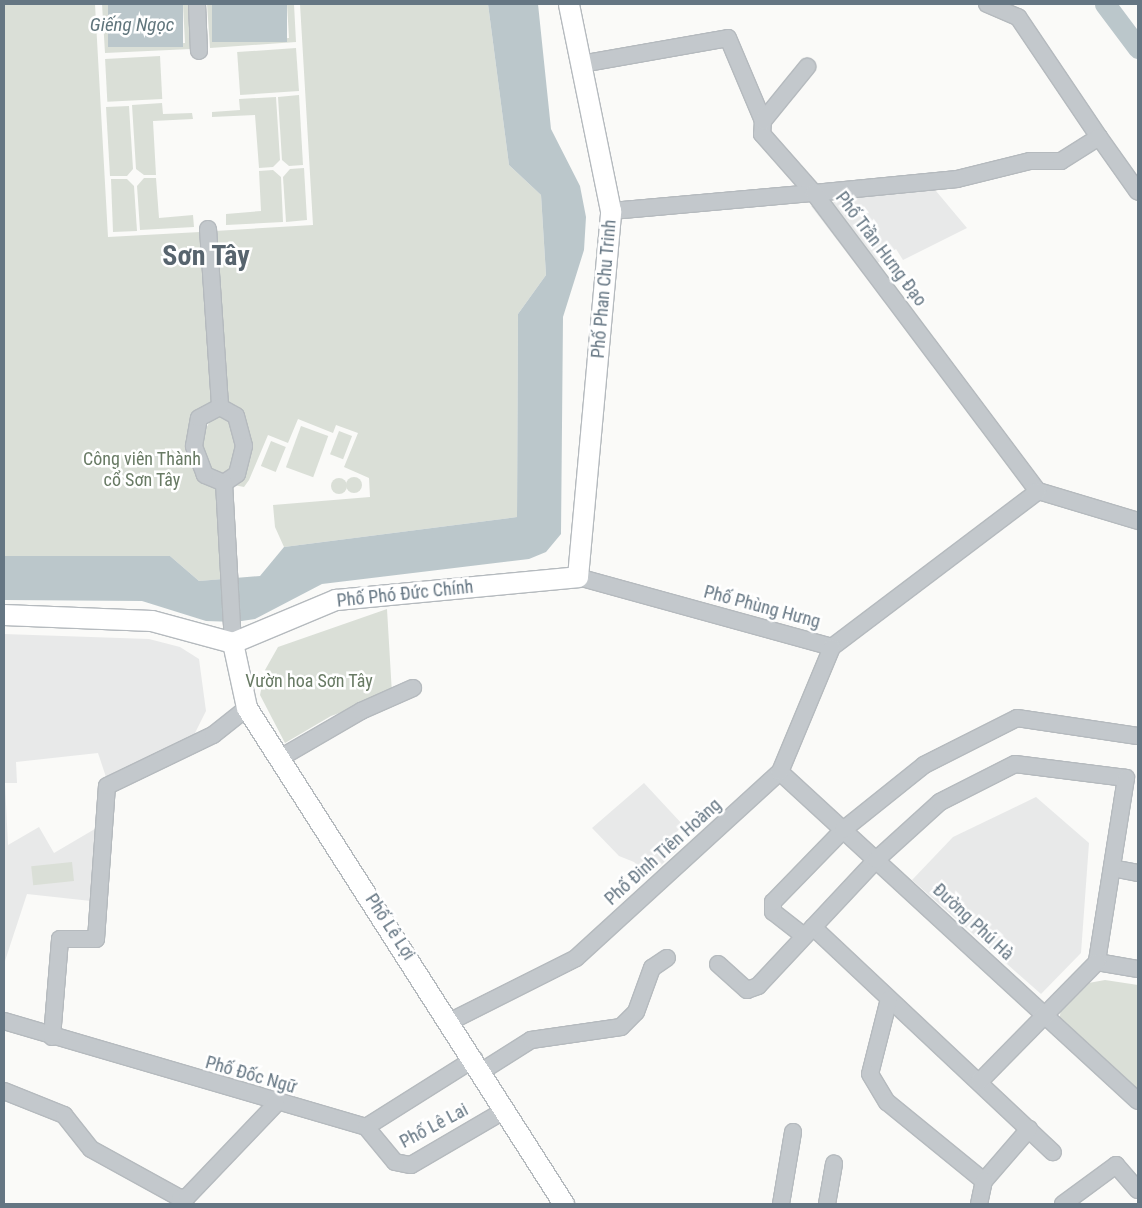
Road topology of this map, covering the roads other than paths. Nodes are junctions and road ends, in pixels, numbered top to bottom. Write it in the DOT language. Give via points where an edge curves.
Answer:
graph roads {
  1 [pos="197,4"];
  2 [pos="568,4"];
  3 [pos="987,4"];
  4 [pos="199,51"];
  5 [pos="581,64"];
  6 [pos="807,67"];
  7 [pos="764,121"];
  8 [pos="1099,137"];
  9 [pos="1138,192"];
  10 [pos="814,193"];
  11 [pos="611,211"];
  12 [pos="208,229"];
  13 [pos="220,407"];
  14 [pos="224,483"];
  15 [pos="1038,491"];
  16 [pos="1138,521"];
  17 [pos="578,577"];
  18 [pos="4,615"];
  19 [pos="233,643"];
  20 [pos="832,647"];
  21 [pos="413,688"];
  22 [pos="247,708"];
  23 [pos="1138,736"];
  24 [pos="280,758"];
  25 [pos="780,772"];
  26 [pos="1132,779"];
  27 [pos="843,830"];
  28 [pos="876,860"];
  29 [pos="1112,868"];
  30 [pos="1138,873"];
  31 [pos="808,932"];
  32 [pos="667,958"];
  33 [pos="1097,962"];
  34 [pos="718,964"];
  35 [pos="1138,969"];
  36 [pos="889,999"];
  37 [pos="1043,1014"];
  38 [pos="4,1021"];
  39 [pos="451,1021"];
  40 [pos="52,1037"];
  41 [pos="478,1065"];
  42 [pos="978,1082"];
  43 [pos="4,1091"];
  44 [pos="1138,1101"];
  45 [pos="276,1104"];
  46 [pos="505,1110"];
  47 [pos="366,1127"];
  48 [pos="1029,1130"];
  49 [pos="793,1132"];
  50 [pos="1053,1152"];
  51 [pos="834,1164"];
  52 [pos="984,1181"];
  53 [pos="1138,1190"];
  54 [pos="564,1204"];
  55 [pos="781,1204"];
  56 [pos="827,1204"];
  57 [pos="979,1204"];
  58 [pos="1062,1204"];
  1 -- 4 [label="street"];
  2 -- 5 [label="main road, Phố Phan Chu Trinh"];
  3 -- 8 [label="street" via="1018,17"];
  5 -- 7 [label="street" via="728,38"];
  5 -- 11 [label="main road, Phố Phan Chu Trinh"];
  6 -- 7 [label="street"];
  7 -- 10 [label="street" via="762,134"];
  8 -- 9 [label="street"];
  8 -- 10 [label="street" via="1061,161 1030,161 956,179"];
  10 -- 11 [label="street, Phố Trần Hưng Đạo"];
  10 -- 15 [label="street, Phố Trần Hưng Đạo"];
  11 -- 17 [label="main road, Phố Phan Chu Trinh"];
  12 -- 13 [label="street"];
  13 -- 14 [label="street" via="236,416 244,439 237,474"];
  13 -- 14 [label="street" via="199,418 194,446 202,471 210,480"];
  14 -- 19 [label="street"];
  15 -- 16 [label="street"];
  15 -- 20 [label="street, Phố Phùng Hưng"];
  17 -- 19 [label="main road, Phố Phó Đức Chính" via="336,600"];
  17 -- 20 [label="street, Phố Phùng Hưng"];
  18 -- 19 [label="main road" via="152,622"];
  19 -- 22 [label="main road, Phố Lê Lợi"];
  20 -- 25 [label="street, Phố Đinh Tiên Hoàng"];
  21 -- 24 [label="street" via="361,711"];
  22 -- 24 [label="main road, Phố Lê Lợi"];
  22 -- 40 [label="street" via="213,735 107,786 96,939 60,939"];
  23 -- 27 [label="street" via="1017,718 1002,722 905,778"];
  24 -- 39 [label="main road, Phố Lê Lợi"];
  25 -- 27 [label="street, Đường Phú Hà"];
  25 -- 39 [label="street, Phố Đinh Tiên Hoàng" via="576,958"];
  26 -- 28 [label="street" via="1015,764 940,802"];
  26 -- 29 [label="street"];
  27 -- 28 [label="street, Đường Phú Hà"];
  27 -- 31 [label="street" via="773,902 773,912"];
  28 -- 31 [label="street"];
  28 -- 37 [label="street, Đường Phú Hà"];
  29 -- 30 [label="street"];
  29 -- 33 [label="street"];
  31 -- 34 [label="street" via="752,990"];
  31 -- 36 [label="street"];
  32 -- 41 [label="street" via="652,968 636,1012 621,1027 532,1040"];
  33 -- 35 [label="street"];
  33 -- 37 [label="street"];
  36 -- 42 [label="street"];
  36 -- 52 [label="street" via="870,1074 875,1089"];
  37 -- 42 [label="street"];
  37 -- 44 [label="street, Đường Phú Hà"];
  38 -- 40 [label="street, Phố Đốc Ngữ"];
  39 -- 41 [label="main road, Phố Lê Lợi"];
  40 -- 45 [label="street, Phố Đốc Ngữ"];
  41 -- 46 [label="main road, Phố Lê Lợi"];
  41 -- 47 [label="street"];
  42 -- 48 [label="street"];
  43 -- 45 [label="street" via="64,1115 91,1149 162,1192 187,1197"];
  45 -- 47 [label="street, Phố Đốc Ngữ"];
  46 -- 47 [label="street, Phố Lê Lai" via="402,1166"];
  46 -- 54 [label="main road, Phố Lê Lợi"];
  48 -- 50 [label="street"];
  48 -- 52 [label="street"];
  49 -- 55 [label="street"];
  51 -- 56 [label="street"];
  52 -- 57 [label="street"];
  53 -- 58 [label="street" via="1116,1165"];
}
